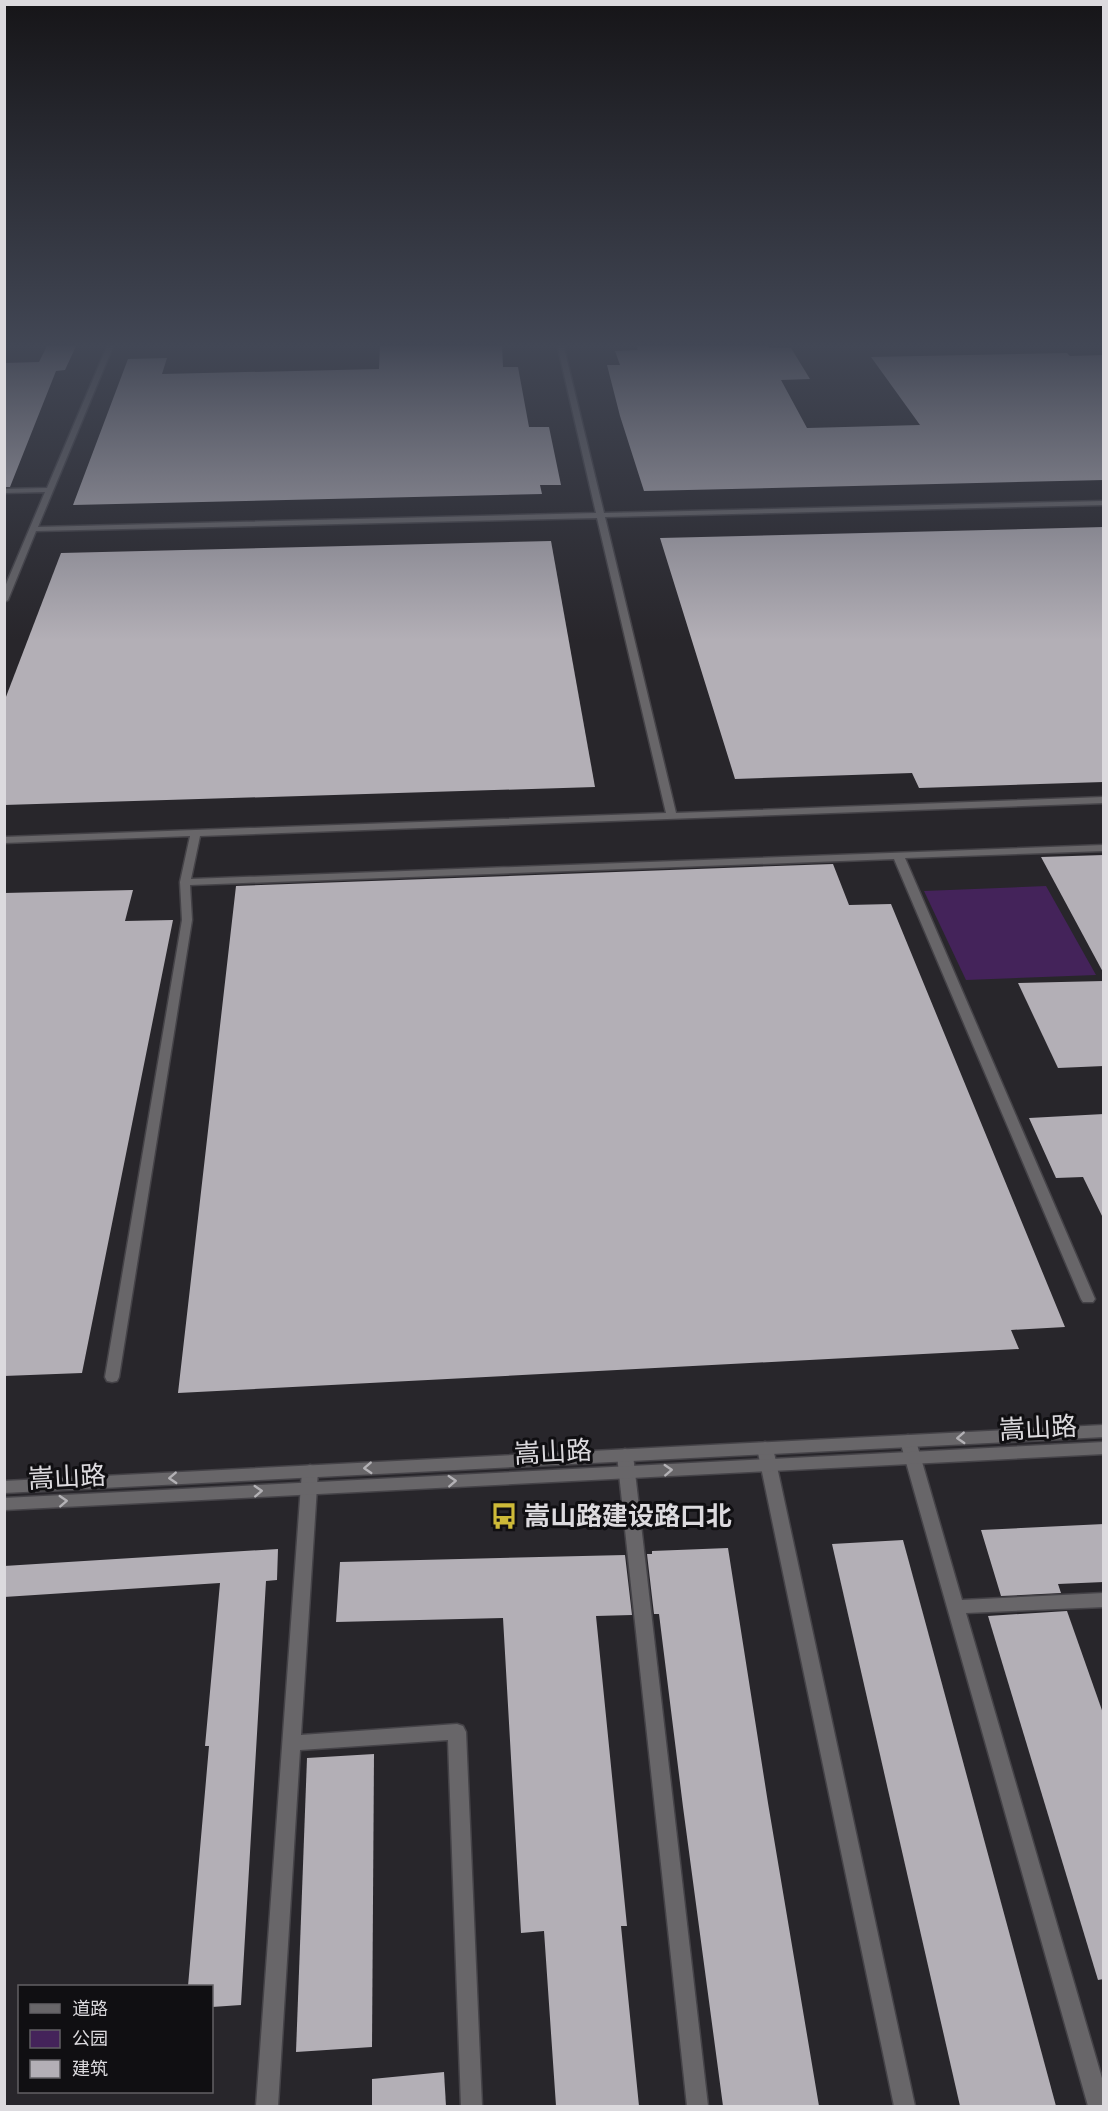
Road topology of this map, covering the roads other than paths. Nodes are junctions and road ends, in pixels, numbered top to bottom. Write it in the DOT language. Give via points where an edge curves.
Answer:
graph roads {
  1 [pos="70,443"];
  2 [pos="584,443"];
  3 [pos="50,490"];
  4 [pos="4,491"];
  5 [pos="1104,503"];
  6 [pos="601,515"];
  7 [pos="34,529"];
  8 [pos="4,572"];
  9 [pos="16,572"];
  10 [pos="4,600"];
  11 [pos="1104,800"];
  12 [pos="672,816"];
  13 [pos="196,833"];
  14 [pos="4,840"];
  15 [pos="1104,848"];
  16 [pos="898,855"];
  17 [pos="184,882"];
  18 [pos="1088,1299"];
  19 [pos="112,1377"];
  20 [pos="1104,1431"];
  21 [pos="1104,1448"];
  22 [pos="910,1450"];
  23 [pos="766,1457"];
  24 [pos="626,1464"];
  25 [pos="309,1480"];
  26 [pos="4,1487"];
  27 [pos="4,1504"];
  28 [pos="1104,1600"];
  29 [pos="955,1607"];
  30 [pos="292,1743"];
  31 [pos="267,2106"];
  32 [pos="472,2106"];
  33 [pos="698,2106"];
  34 [pos="905,2106"];
  35 [pos="1100,2106"];
  1 -- 3 [label="street"];
  2 -- 6 [label="street"];
  3 -- 4 [label="street"];
  3 -- 7 [label="street"];
  5 -- 6 [label="street"];
  6 -- 7 [label="street"];
  6 -- 12 [label="street"];
  7 -- 9 [label="street"];
  8 -- 9 [label="street"];
  9 -- 10 [label="street"];
  11 -- 12 [label="street"];
  12 -- 13 [label="street"];
  13 -- 14 [label="street"];
  13 -- 17 [label="street"];
  15 -- 16 [label="street"];
  16 -- 17 [label="street"];
  16 -- 18 [label="street"];
  17 -- 19 [label="street" via="187,920"];
  20 -- 22 [label="street, 嵩山路, one-way"];
  21 -- 22 [label="street, 嵩山路"];
  22 -- 23 [label="street, 嵩山路"];
  22 -- 29 [label="street"];
  23 -- 24 [label="street, 嵩山路"];
  23 -- 34 [label="street"];
  24 -- 25 [label="street, 嵩山路"];
  24 -- 33 [label="street"];
  25 -- 26 [label="street, 嵩山路, one-way"];
  27 -- 25 [label="street, 嵩山路, one-way"];
  25 -- 30 [label="street"];
  28 -- 29 [label="street"];
  29 -- 35 [label="street"];
  30 -- 31 [label="street"];
  30 -- 32 [label="street" via="457,1732"];
}
